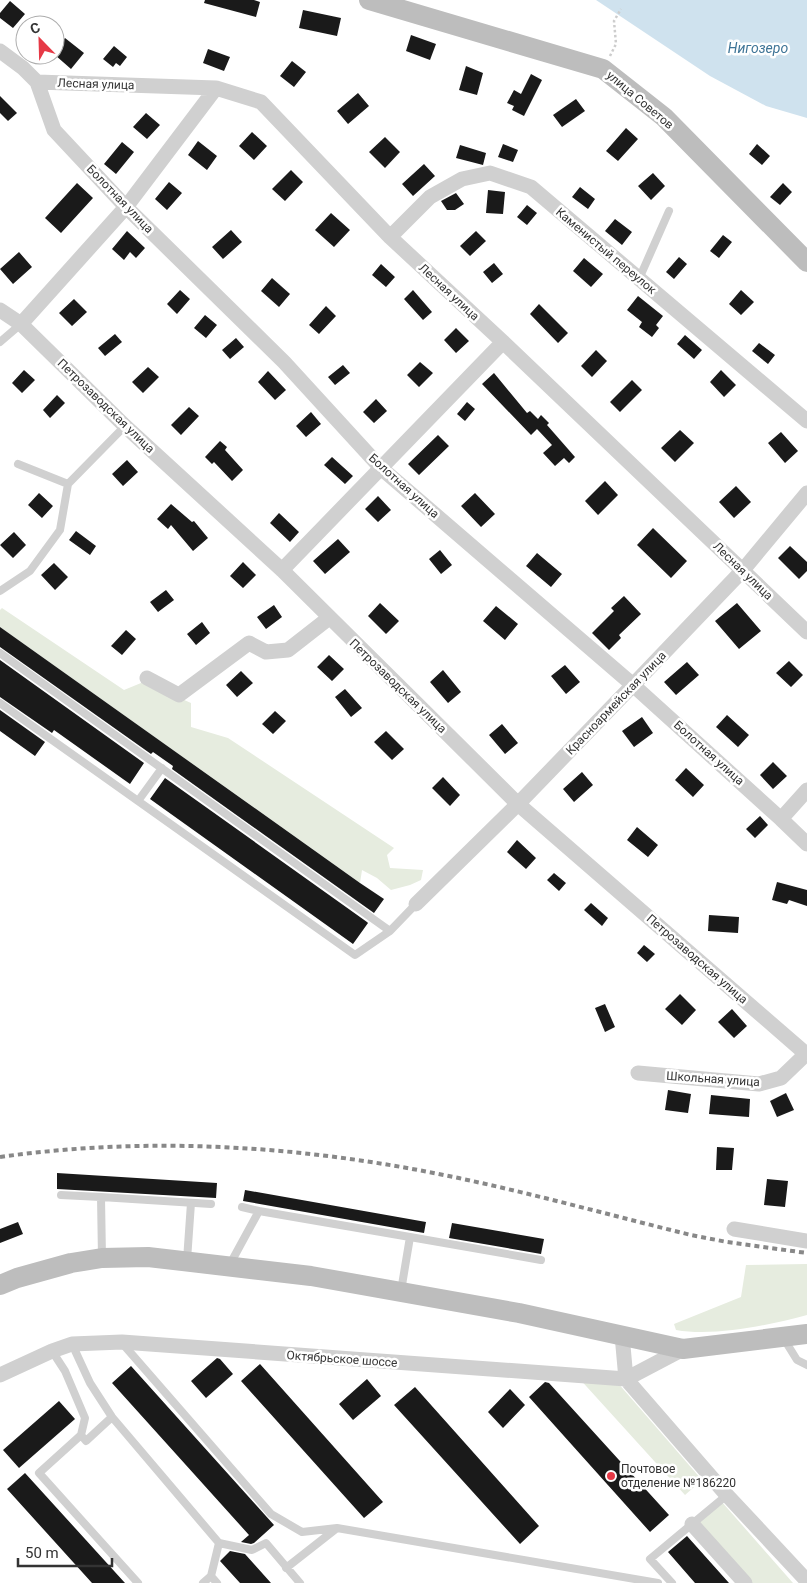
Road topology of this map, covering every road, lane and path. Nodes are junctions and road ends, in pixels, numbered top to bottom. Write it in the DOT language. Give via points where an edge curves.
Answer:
graph roads {
  1 [pos="369,0"];
  2 [pos="621,9"];
  3 [pos="2,57"];
  4 [pos="603,68"];
  5 [pos="37,82"];
  6 [pos="216,88"];
  7 [pos="126,207"];
  8 [pos="669,211"];
  9 [pos="390,236"];
  10 [pos="807,262"];
  11 [pos="639,279"];
  12 [pos="0,310"];
  13 [pos="22,324"];
  14 [pos="0,342"];
  15 [pos="503,342"];
  16 [pos="807,421"];
  17 [pos="125,426"];
  18 [pos="18,464"];
  19 [pos="381,468"];
  20 [pos="68,484"];
  21 [pos="807,493"];
  22 [pos="282,570"];
  23 [pos="743,570"];
  24 [pos="0,591"];
  25 [pos="329,618"];
  26 [pos="807,632"];
  27 [pos="0,653"];
  28 [pos="147,678"];
  29 [pos="634,685"];
  30 [pos="0,703"];
  31 [pos="162,768"];
  32 [pos="807,790"];
  33 [pos="138,801"];
  34 [pos="518,804"];
  35 [pos="781,819"];
  36 [pos="807,844"];
  37 [pos="416,904"];
  38 [pos="390,931"];
  39 [pos="806,1053"];
  40 [pos="638,1073"];
  41 [pos="61,1195"];
  42 [pos="101,1197"];
  43 [pos="191,1202"];
  44 [pos="211,1204"];
  45 [pos="242,1208"];
  46 [pos="260,1211"];
  47 [pos="734,1229"];
  48 [pos="410,1237"];
  49 [pos="807,1241"];
  50 [pos="102,1258"];
  51 [pos="187,1260"];
  52 [pos="541,1260"];
  53 [pos="229,1266"];
  54 [pos="0,1285"];
  55 [pos="400,1292"];
  56 [pos="807,1334"];
  57 [pos="622,1335"];
  58 [pos="783,1337"];
  59 [pos="122,1342"];
  60 [pos="72,1344"];
  61 [pos="683,1350"];
  62 [pos="52,1351"];
  63 [pos="807,1365"];
  64 [pos="0,1375"];
  65 [pos="626,1379"];
  66 [pos="112,1417"];
  67 [pos="81,1435"];
  68 [pos="727,1495"];
  69 [pos="692,1524"];
  70 [pos="338,1528"];
  71 [pos="219,1543"];
  72 [pos="286,1568"];
  73 [pos="211,1576"];
  74 [pos="807,1581"];
  75 [pos="138,1583"];
  76 [pos="203,1583"];
  77 [pos="217,1583"];
  78 [pos="300,1583"];
  79 [pos="658,1583"];
  80 [pos="672,1583"];
  81 [pos="745,1583"];
  1 -- 4 [label="main road, улица Советов"];
  2 -- 4 [label="path" via="614,21 616,44"];
  3 -- 5 [label="street, Болотная улица" via="23,68"];
  4 -- 10 [label="main road, улица Советов" via="664,116"];
  5 -- 6 [label="street, Лесная улица"];
  5 -- 7 [label="street, Болотная улица" via="54,130"];
  6 -- 7 [label="street"];
  6 -- 9 [label="street, Лесная улица" via="261,102"];
  7 -- 13 [label="street"];
  7 -- 19 [label="street, Болотная улица" via="284,362"];
  8 -- 11 [label="lane"];
  9 -- 11 [label="street, Каменистый переулок" via="430,197 462,179 490,173 531,187"];
  9 -- 15 [label="street, Лесная улица"];
  11 -- 16 [label="street, Каменистый переулок"];
  12 -- 13 [label="street, Петрозаводская улица"];
  13 -- 14 [label="lane"];
  13 -- 17 [label="street, Петрозаводская улица"];
  15 -- 19 [label="street"];
  15 -- 23 [label="street, Лесная улица"];
  17 -- 20 [label="lane"];
  17 -- 22 [label="street, Петрозаводская улица"];
  18 -- 20 [label="lane"];
  19 -- 22 [label="street"];
  19 -- 29 [label="street, Болотная улица"];
  20 -- 24 [label="lane" via="60,530 30,571"];
  21 -- 23 [label="street, Красноармейская улица"];
  22 -- 25 [label="street, Петрозаводская улица"];
  23 -- 26 [label="street, Лесная улица"];
  23 -- 29 [label="street, Красноармейская улица"];
  25 -- 28 [label="street" via="288,650 266,652 249,643 179,695"];
  25 -- 34 [label="street, Петрозаводская улица"];
  27 -- 31 [label="lane"];
  29 -- 34 [label="street, Красноармейская улица"];
  29 -- 35 [label="street, Болотная улица"];
  30 -- 33 [label="lane"];
  31 -- 33 [label="lane"];
  31 -- 38 [label="lane"];
  32 -- 35 [label="street"];
  33 -- 38 [label="lane" via="355,955"];
  34 -- 37 [label="street, Красноармейская улица"];
  34 -- 39 [label="street, Петрозаводская улица"];
  35 -- 36 [label="street, Болотная улица"];
  37 -- 38 [label="lane"];
  39 -- 40 [label="street, Школьная улица" via="781,1078 759,1084"];
  41 -- 42 [label="lane"];
  42 -- 43 [label="lane"];
  42 -- 50 [label="lane"];
  43 -- 44 [label="lane"];
  43 -- 51 [label="lane"];
  45 -- 46 [label="lane"];
  46 -- 48 [label="lane"];
  46 -- 53 [label="lane"];
  47 -- 49 [label="street"];
  48 -- 52 [label="lane"];
  48 -- 55 [label="lane"];
  50 -- 51 [label="main road"];
  50 -- 54 [label="main road" via="62,1265"];
  51 -- 53 [label="main road"];
  53 -- 55 [label="main road"];
  55 -- 57 [label="main road"];
  56 -- 58 [label="main road"];
  57 -- 61 [label="main road"];
  57 -- 65 [label="street"];
  58 -- 61 [label="main road"];
  58 -- 63 [label="lane" via="797,1360"];
  59 -- 60 [label="street, Октябрьское шоссе"];
  59 -- 65 [label="street, Октябрьское шоссе"];
  59 -- 70 [label="lane" via="271,1514 302,1532"];
  60 -- 62 [label="street, Октябрьское шоссе"];
  60 -- 66 [label="lane" via="90,1383"];
  61 -- 65 [label="street"];
  62 -- 64 [label="street, Октябрьское шоссе"];
  62 -- 67 [label="lane" via="65,1371 85,1418"];
  65 -- 68 [label="street"];
  66 -- 67 [label="lane" via="86,1441"];
  66 -- 71 [label="lane"];
  67 -- 75 [label="lane" via="39,1473"];
  68 -- 69 [label="lane"];
  68 -- 74 [label="street"];
  69 -- 80 [label="lane" via="650,1559"];
  69 -- 81 [label="street"];
  70 -- 72 [label="lane"];
  70 -- 79 [label="lane"];
  71 -- 72 [label="lane" via="252,1550 266,1543"];
  71 -- 73 [label="lane"];
  72 -- 78 [label="lane"];
  73 -- 76 [label="lane"];
  73 -- 77 [label="lane"];
}
